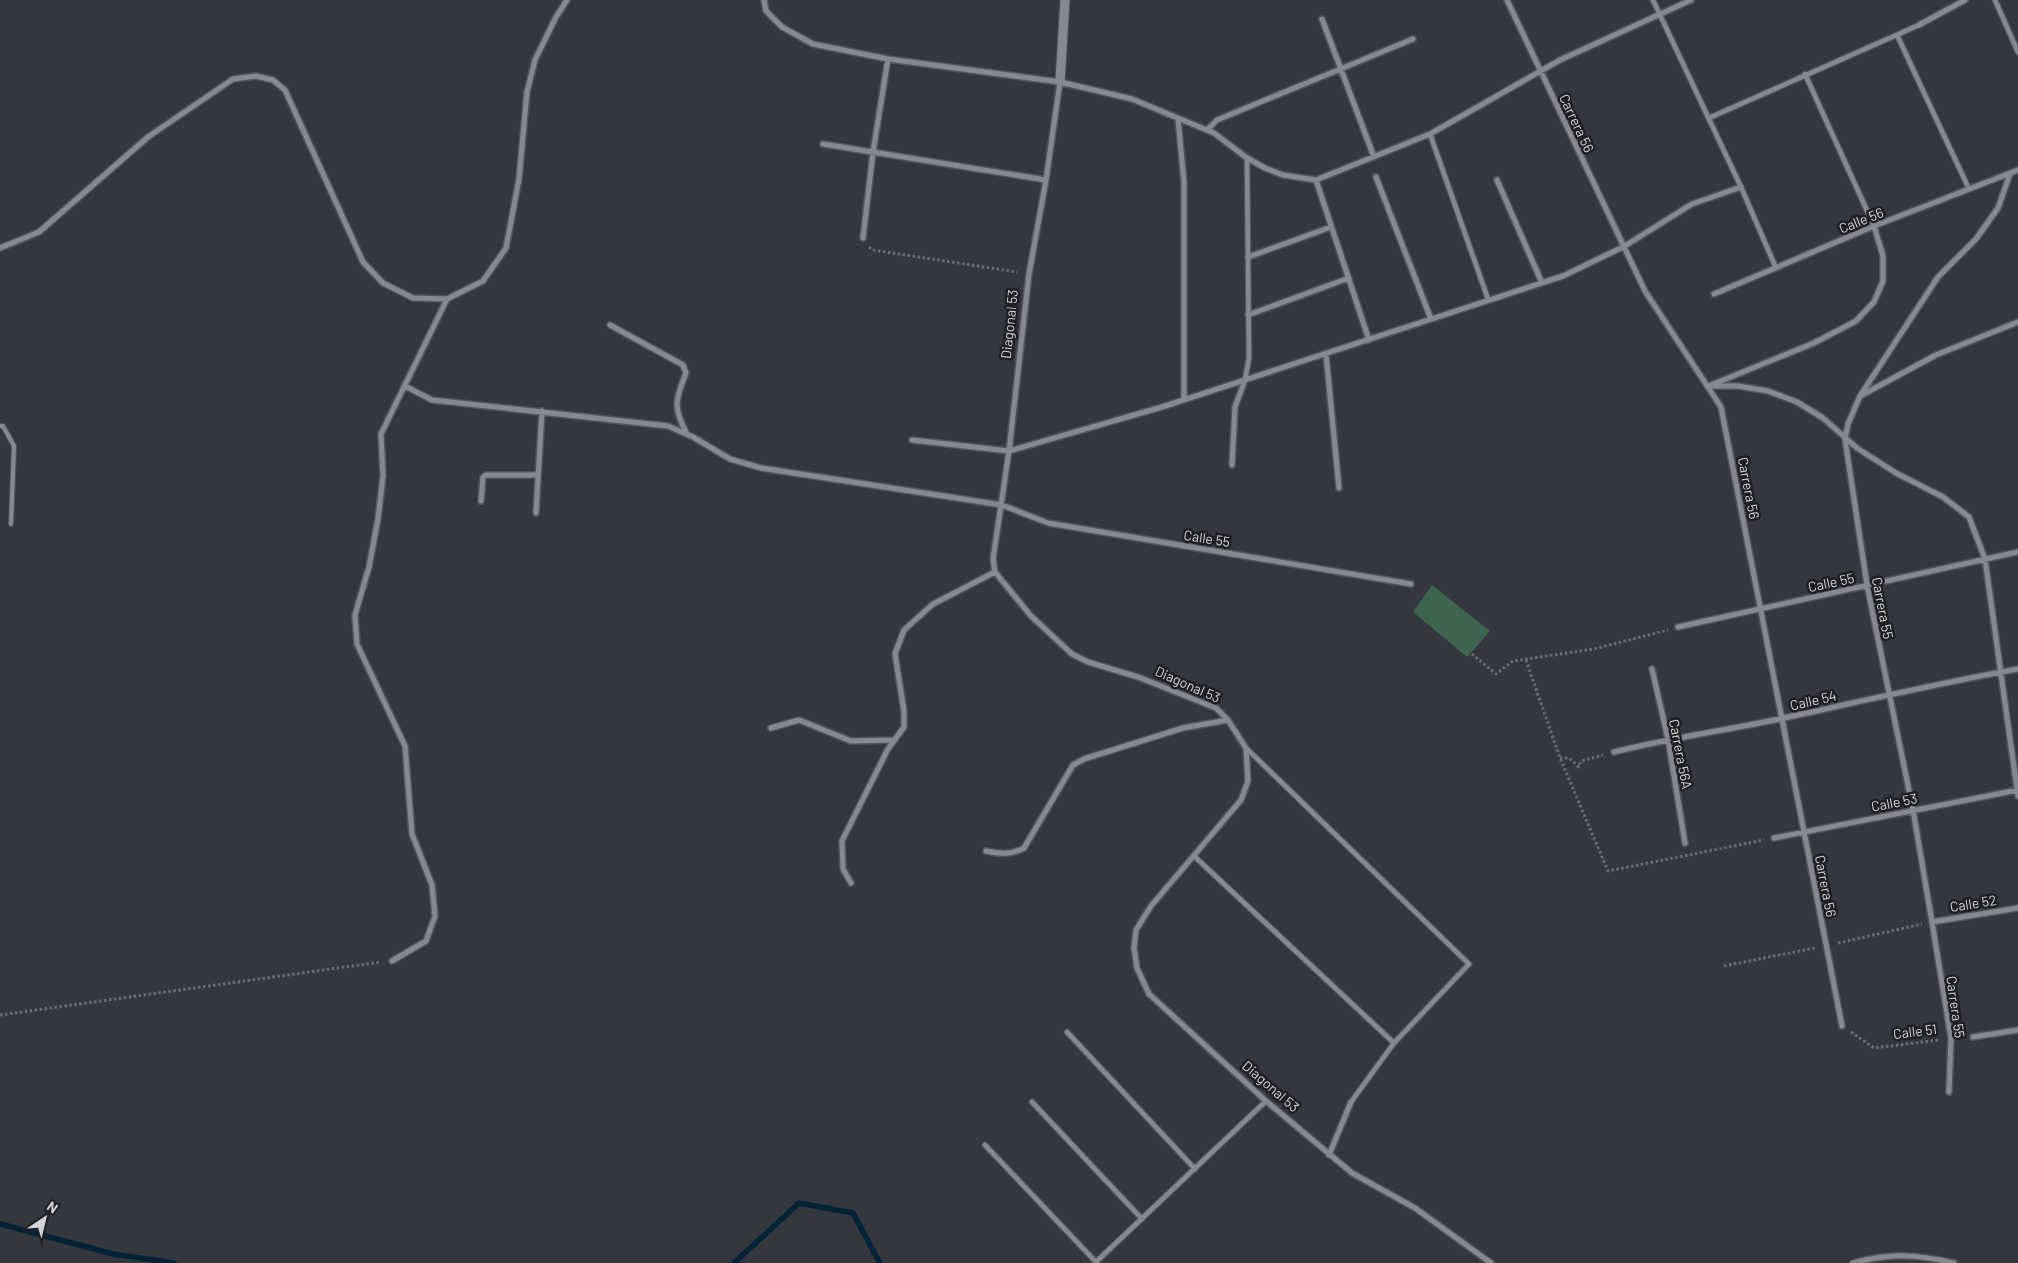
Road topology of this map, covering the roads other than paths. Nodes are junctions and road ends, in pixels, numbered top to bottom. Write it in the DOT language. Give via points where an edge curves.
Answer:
graph roads {
  1 [pos="567,0"];
  2 [pos="764,0"];
  3 [pos="1065,0"];
  4 [pos="1507,0"];
  5 [pos="1653,0"];
  6 [pos="1691,0"];
  7 [pos="1965,0"];
  8 [pos="1995,0"];
  9 [pos="1660,14"];
  10 [pos="1322,19"];
  11 [pos="1919,25"];
  12 [pos="1897,34"];
  13 [pos="1413,39"];
  14 [pos="2018,52"];
  15 [pos="888,59"];
  16 [pos="1340,69"];
  17 [pos="1541,72"];
  18 [pos="1805,74"];
  19 [pos="1060,82"];
  20 [pos="1709,118"];
  21 [pos="1178,119"];
  22 [pos="1207,130"];
  23 [pos="1430,134"];
  24 [pos="823,144"];
  25 [pos="873,152"];
  26 [pos="1374,157"];
  27 [pos="1247,158"];
  28 [pos="2018,170"];
  29 [pos="2010,174"];
  30 [pos="1376,177"];
  31 [pos="1046,180"];
  32 [pos="1316,180"];
  33 [pos="1497,180"];
  34 [pos="1741,187"];
  35 [pos="1968,189"];
  36 [pos="1874,226"];
  37 [pos="1331,227"];
  38 [pos="863,238"];
  39 [pos="1623,247"];
  40 [pos="0,248"];
  41 [pos="1248,257"];
  42 [pos="1776,268"];
  43 [pos="1349,278"];
  44 [pos="1542,283"];
  45 [pos="1714,294"];
  46 [pos="447,299"];
  47 [pos="1488,300"];
  48 [pos="1248,315"];
  49 [pos="1431,319"];
  50 [pos="2018,322"];
  51 [pos="610,326"];
  52 [pos="1369,340"];
  53 [pos="1326,354"];
  54 [pos="1245,380"];
  55 [pos="405,386"];
  56 [pos="1708,386"];
  57 [pos="1860,396"];
  58 [pos="1184,400"];
  59 [pos="542,411"];
  60 [pos="0,426"];
  61 [pos="687,434"];
  62 [pos="1845,439"];
  63 [pos="912,440"];
  64 [pos="1010,451"];
  65 [pos="1232,465"];
  66 [pos="536,475"];
  67 [pos="1339,488"];
  68 [pos="481,501"];
  69 [pos="1002,505"];
  70 [pos="536,512"];
  71 [pos="11,524"];
  72 [pos="2018,552"];
  73 [pos="1985,559"];
  74 [pos="995,572"];
  75 [pos="1411,584"];
  76 [pos="1867,585"];
  77 [pos="1761,608"];
  78 [pos="1678,627"];
  79 [pos="1652,669"];
  80 [pos="2018,669"];
  81 [pos="1999,672"];
  82 [pos="1888,694"];
  83 [pos="1782,718"];
  84 [pos="1228,720"];
  85 [pos="771,728"];
  86 [pos="1668,739"];
  87 [pos="894,740"];
  88 [pos="1246,748"];
  89 [pos="1614,752"];
  90 [pos="2018,792"];
  91 [pos="1912,810"];
  92 [pos="1804,832"];
  93 [pos="1774,838"];
  94 [pos="1686,843"];
  95 [pos="986,851"];
  96 [pos="1194,856"];
  97 [pos="851,883"];
  98 [pos="2018,908"];
  99 [pos="1932,922"];
  100 [pos="392,960"];
  101 [pos="1842,1026"];
  102 [pos="2018,1030"];
  103 [pos="1067,1032"];
  104 [pos="1973,1037"];
  105 [pos="1394,1043"];
  106 [pos="1949,1092"];
  107 [pos="1266,1101"];
  108 [pos="1032,1102"];
  109 [pos="1351,1102"];
  110 [pos="985,1145"];
  111 [pos="1330,1154"];
  112 [pos="1195,1169"];
  113 [pos="1142,1219"];
  114 [pos="1491,1263"];
  115 [pos="1853,1263"];
  116 [pos="1954,1263"];
  1 -- 46 [label="street" via="534,60 527,92 519,178 506,248 484,281"];
  2 -- 15 [label="street" via="766,11 782,27 813,44"];
  3 -- 19 [label="street, Diagonal 53"];
  4 -- 17 [label="street, Carrera 56"];
  5 -- 9 [label="street"];
  6 -- 9 [label="street"];
  7 -- 11 [label="street"];
  8 -- 14 [label="street"];
  9 -- 17 [label="street"];
  9 -- 20 [label="street"];
  10 -- 16 [label="street"];
  11 -- 12 [label="street"];
  12 -- 18 [label="street"];
  12 -- 35 [label="street"];
  13 -- 16 [label="street"];
  15 -- 19 [label="street"];
  15 -- 25 [label="street"];
  16 -- 22 [label="street" via="1217,120"];
  16 -- 26 [label="street"];
  17 -- 23 [label="street"];
  17 -- 39 [label="street, Carrera 56"];
  18 -- 20 [label="street"];
  18 -- 36 [label="street"];
  19 -- 21 [label="street" via="1132,99"];
  19 -- 31 [label="street, Diagonal 53"];
  20 -- 34 [label="street"];
  21 -- 22 [label="street"];
  21 -- 58 [label="street" via="1184,182"];
  22 -- 27 [label="street"];
  23 -- 26 [label="street"];
  23 -- 47 [label="street"];
  24 -- 25 [label="street"];
  25 -- 31 [label="street"];
  25 -- 38 [label="street"];
  26 -- 32 [label="street"];
  27 -- 32 [label="street" via="1283,175"];
  27 -- 41 [label="street"];
  28 -- 29 [label="street, Calle 56"];
  29 -- 35 [label="street, Calle 56"];
  29 -- 57 [label="street, Carrera 55" via="1998,208 1976,239 1938,277"];
  30 -- 49 [label="street"];
  31 -- 64 [label="street, Diagonal 53" via="1029,274"];
  32 -- 37 [label="street"];
  33 -- 44 [label="street"];
  34 -- 39 [label="street" via="1692,204"];
  34 -- 42 [label="street"];
  35 -- 36 [label="street, Calle 56"];
  36 -- 42 [label="street, Calle 56"];
  36 -- 56 [label="street" via="1883,256 1883,281 1874,302 1856,321 1814,344"];
  37 -- 41 [label="street"];
  37 -- 43 [label="street"];
  39 -- 44 [label="street"];
  39 -- 56 [label="street, Carrera 56" via="1645,292"];
  40 -- 46 [label="street" via="39,232 148,137 218,89 233,79 256,76 274,80 285,90 363,262 383,282 413,298"];
  41 -- 48 [label="street"];
  42 -- 45 [label="street, Calle 56"];
  43 -- 48 [label="street"];
  43 -- 52 [label="street"];
  44 -- 47 [label="street"];
  46 -- 55 [label="street"];
  47 -- 49 [label="street"];
  48 -- 54 [label="street"];
  49 -- 52 [label="street"];
  50 -- 57 [label="street" via="1936,355"];
  51 -- 61 [label="street" via="683,366 686,373 676,402 678,417"];
  52 -- 53 [label="street"];
  53 -- 54 [label="street"];
  53 -- 67 [label="street"];
  54 -- 58 [label="street"];
  54 -- 65 [label="street" via="1234,407"];
  55 -- 59 [label="street, Calle 55" via="432,400"];
  55 -- 100 [label="street" via="381,434 383,476 378,519 369,567 354,615 357,644 405,746 412,834 432,884 435,916 426,941"];
  56 -- 62 [label="street" via="1738,386 1797,402 1823,418"];
  56 -- 77 [label="street, Carrera 56" via="1721,407 1727,432"];
  57 -- 62 [label="street, Carrera 55"];
  58 -- 64 [label="street"];
  59 -- 61 [label="street, Calle 55" via="668,426"];
  59 -- 66 [label="street"];
  60 -- 71 [label="lane" via="14,446"];
  61 -- 69 [label="street, Calle 55" via="730,459 761,468"];
  62 -- 73 [label="street" via="1896,473 1958,507 1969,517"];
  62 -- 76 [label="street, Carrera 55"];
  63 -- 64 [label="street"];
  64 -- 69 [label="street, Diagonal 53"];
  66 -- 68 [label="street" via="486,475 483,477"];
  66 -- 70 [label="street"];
  69 -- 74 [label="street, Diagonal 53" via="993,560"];
  69 -- 75 [label="street, Calle 55" via="1048,523"];
  72 -- 73 [label="street, Calle 55"];
  73 -- 76 [label="street, Calle 55"];
  73 -- 81 [label="street"];
  74 -- 84 [label="street, Diagonal 53" via="1031,616 1072,654 1216,708"];
  74 -- 87 [label="street" via="933,604 904,630 895,654 904,727"];
  76 -- 77 [label="street, Calle 55"];
  76 -- 82 [label="street, Carrera 55"];
  77 -- 78 [label="street, Calle 55"];
  77 -- 83 [label="street, Carrera 56"];
  79 -- 86 [label="street, Carrera 56A"];
  80 -- 81 [label="street, Calle 54"];
  81 -- 82 [label="street, Calle 54"];
  81 -- 90 [label="street"];
  82 -- 83 [label="street, Calle 54"];
  82 -- 91 [label="street, Carrera 55"];
  83 -- 86 [label="street, Calle 54"];
  83 -- 92 [label="street, Carrera 56"];
  84 -- 88 [label="street, Diagonal 53"];
  84 -- 95 [label="street" via="1183,728 1084,759 1073,765 1024,848 1001,854"];
  85 -- 87 [label="street" via="799,720 851,740"];
  86 -- 89 [label="street, Calle 54"];
  86 -- 94 [label="street, Carrera 56A"];
  87 -- 97 [label="street" via="842,841 843,869"];
  88 -- 96 [label="street, Diagonal 53" via="1248,782 1241,800"];
  88 -- 105 [label="street" via="1469,964"];
  90 -- 91 [label="street, Calle 53"];
  91 -- 92 [label="street, Calle 53"];
  91 -- 99 [label="street, Carrera 55"];
  92 -- 93 [label="street, Calle 53"];
  92 -- 101 [label="street, Carrera 56"];
  96 -- 105 [label="street"];
  96 -- 107 [label="street, Diagonal 53" via="1150,906 1136,930 1136,968 1149,994"];
  98 -- 99 [label="street, Calle 52"];
  99 -- 106 [label="street, Carrera 55" via="1951,1038"];
  102 -- 104 [label="street"];
  103 -- 112 [label="street"];
  105 -- 109 [label="street"];
  107 -- 111 [label="street, Diagonal 53"];
  107 -- 112 [label="street"];
  108 -- 113 [label="street"];
  109 -- 111 [label="street"];
  110 -- 113 [label="street" via="1096,1262"];
  111 -- 114 [label="street, Diagonal 53" via="1352,1173 1415,1208"];
  112 -- 113 [label="street"];
  115 -- 116 [label="street" via="1882,1255 1926,1256"];
}
